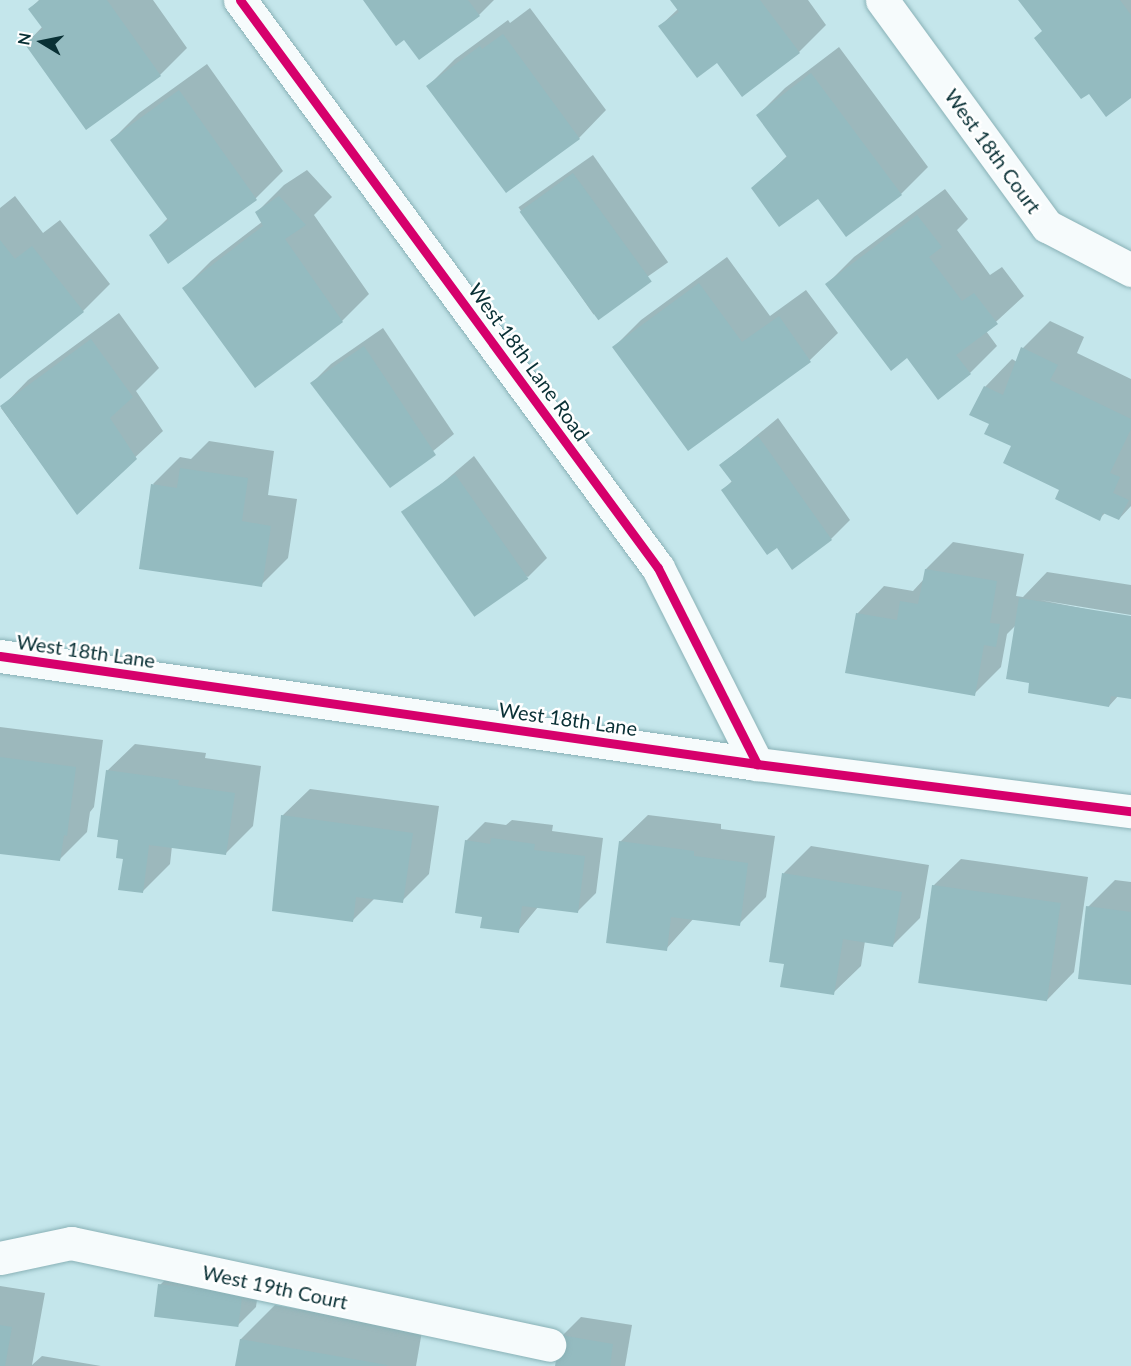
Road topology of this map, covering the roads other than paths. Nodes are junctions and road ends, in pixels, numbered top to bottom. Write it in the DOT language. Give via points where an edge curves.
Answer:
graph roads {
  1 [pos="240,0"];
  2 [pos="882,0"];
  3 [pos="1131,270"];
  4 [pos="0,656"];
  5 [pos="757,764"];
  6 [pos="1131,811"];
  7 [pos="0,1258"];
  8 [pos="549,1345"];
  1 -- 5 [label="street, West 18th Lane Road" via="658,568"];
  2 -- 3 [label="street, West 18th Court" via="1047,226"];
  4 -- 5 [label="street, West 18th Lane"];
  5 -- 6 [label="street, West 18th Lane"];
  7 -- 8 [label="street, West 19th Court" via="71,1244"];
}
